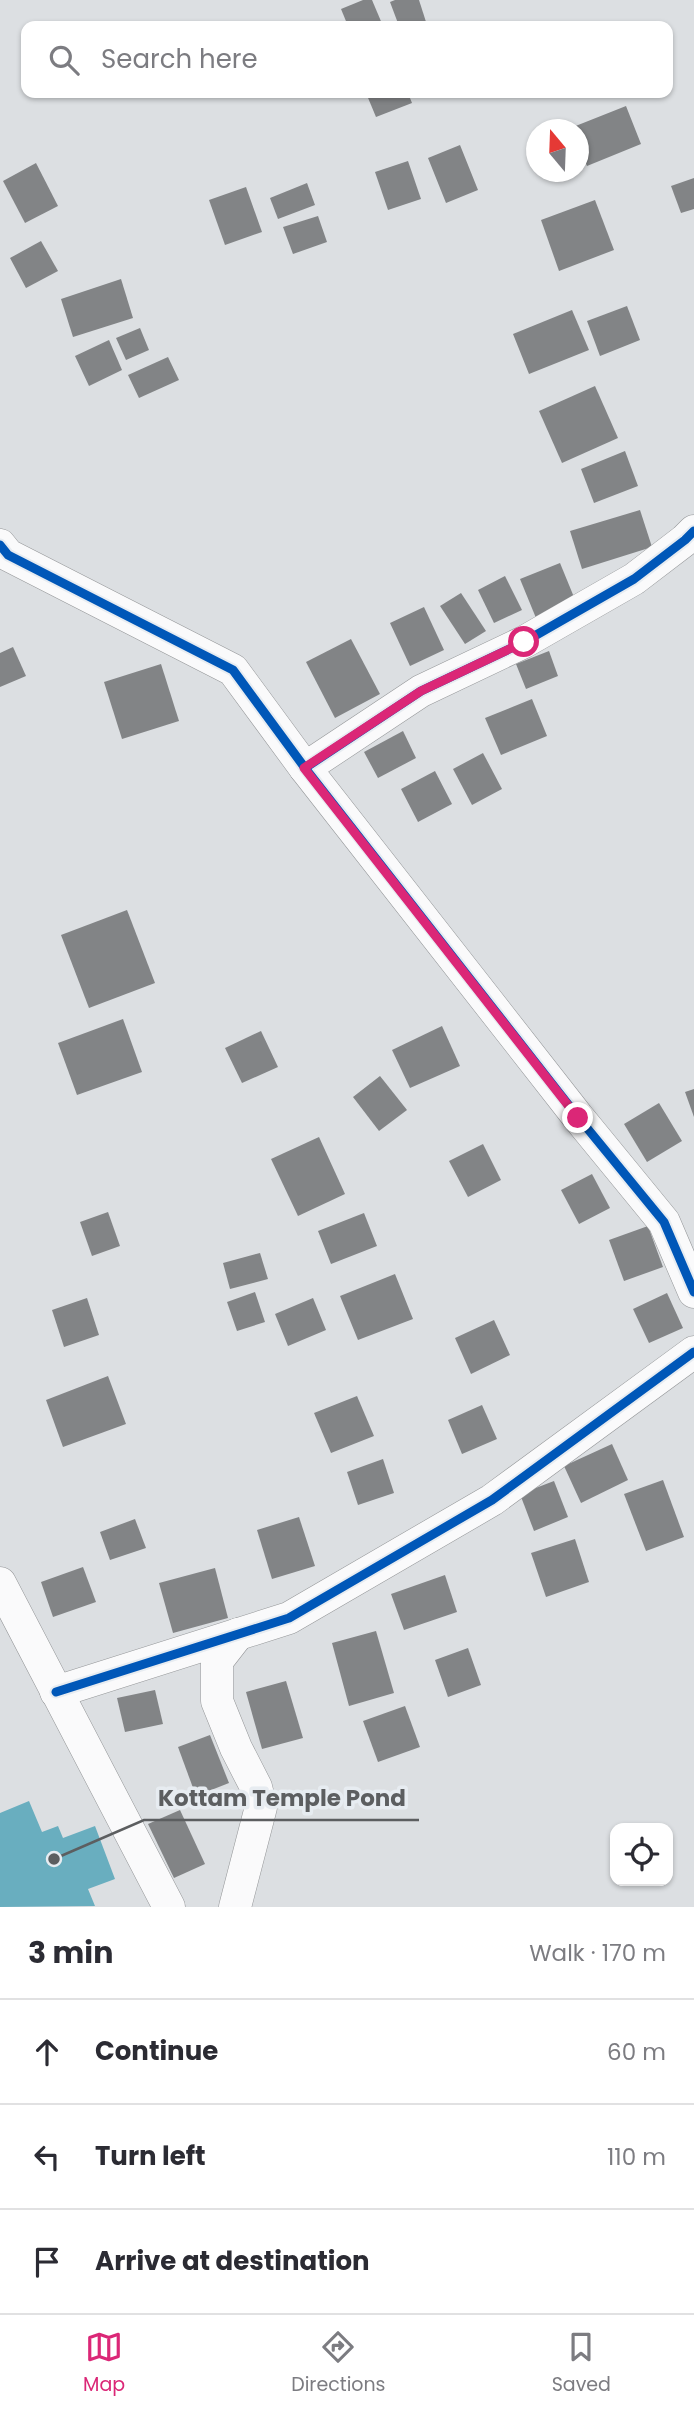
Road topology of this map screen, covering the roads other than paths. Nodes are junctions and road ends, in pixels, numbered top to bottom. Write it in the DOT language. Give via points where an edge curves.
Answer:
graph roads {
  1 [pos="694,531"];
  2 [pos="0,545"];
  3 [pos="304,768"];
  4 [pos="694,1292"];
  5 [pos="694,1352"];
  6 [pos="0,1583"];
  7 [pos="239,1634"];
  8 [pos="56,1692"];
  9 [pos="169,1907"];
  10 [pos="235,1907"];
  1 -- 3 [label="street" via="634,579 524,642 421,691"];
  2 -- 3 [label="street" via="8,555 233,670"];
  3 -- 4 [label="street" via="664,1222"];
  5 -- 7 [label="street" via="492,1500 289,1618"];
  6 -- 8 [label="street"];
  7 -- 8 [label="street"];
  7 -- 10 [label="street" via="217,1661 217,1701 261,1807"];
  8 -- 9 [label="street"];
}
